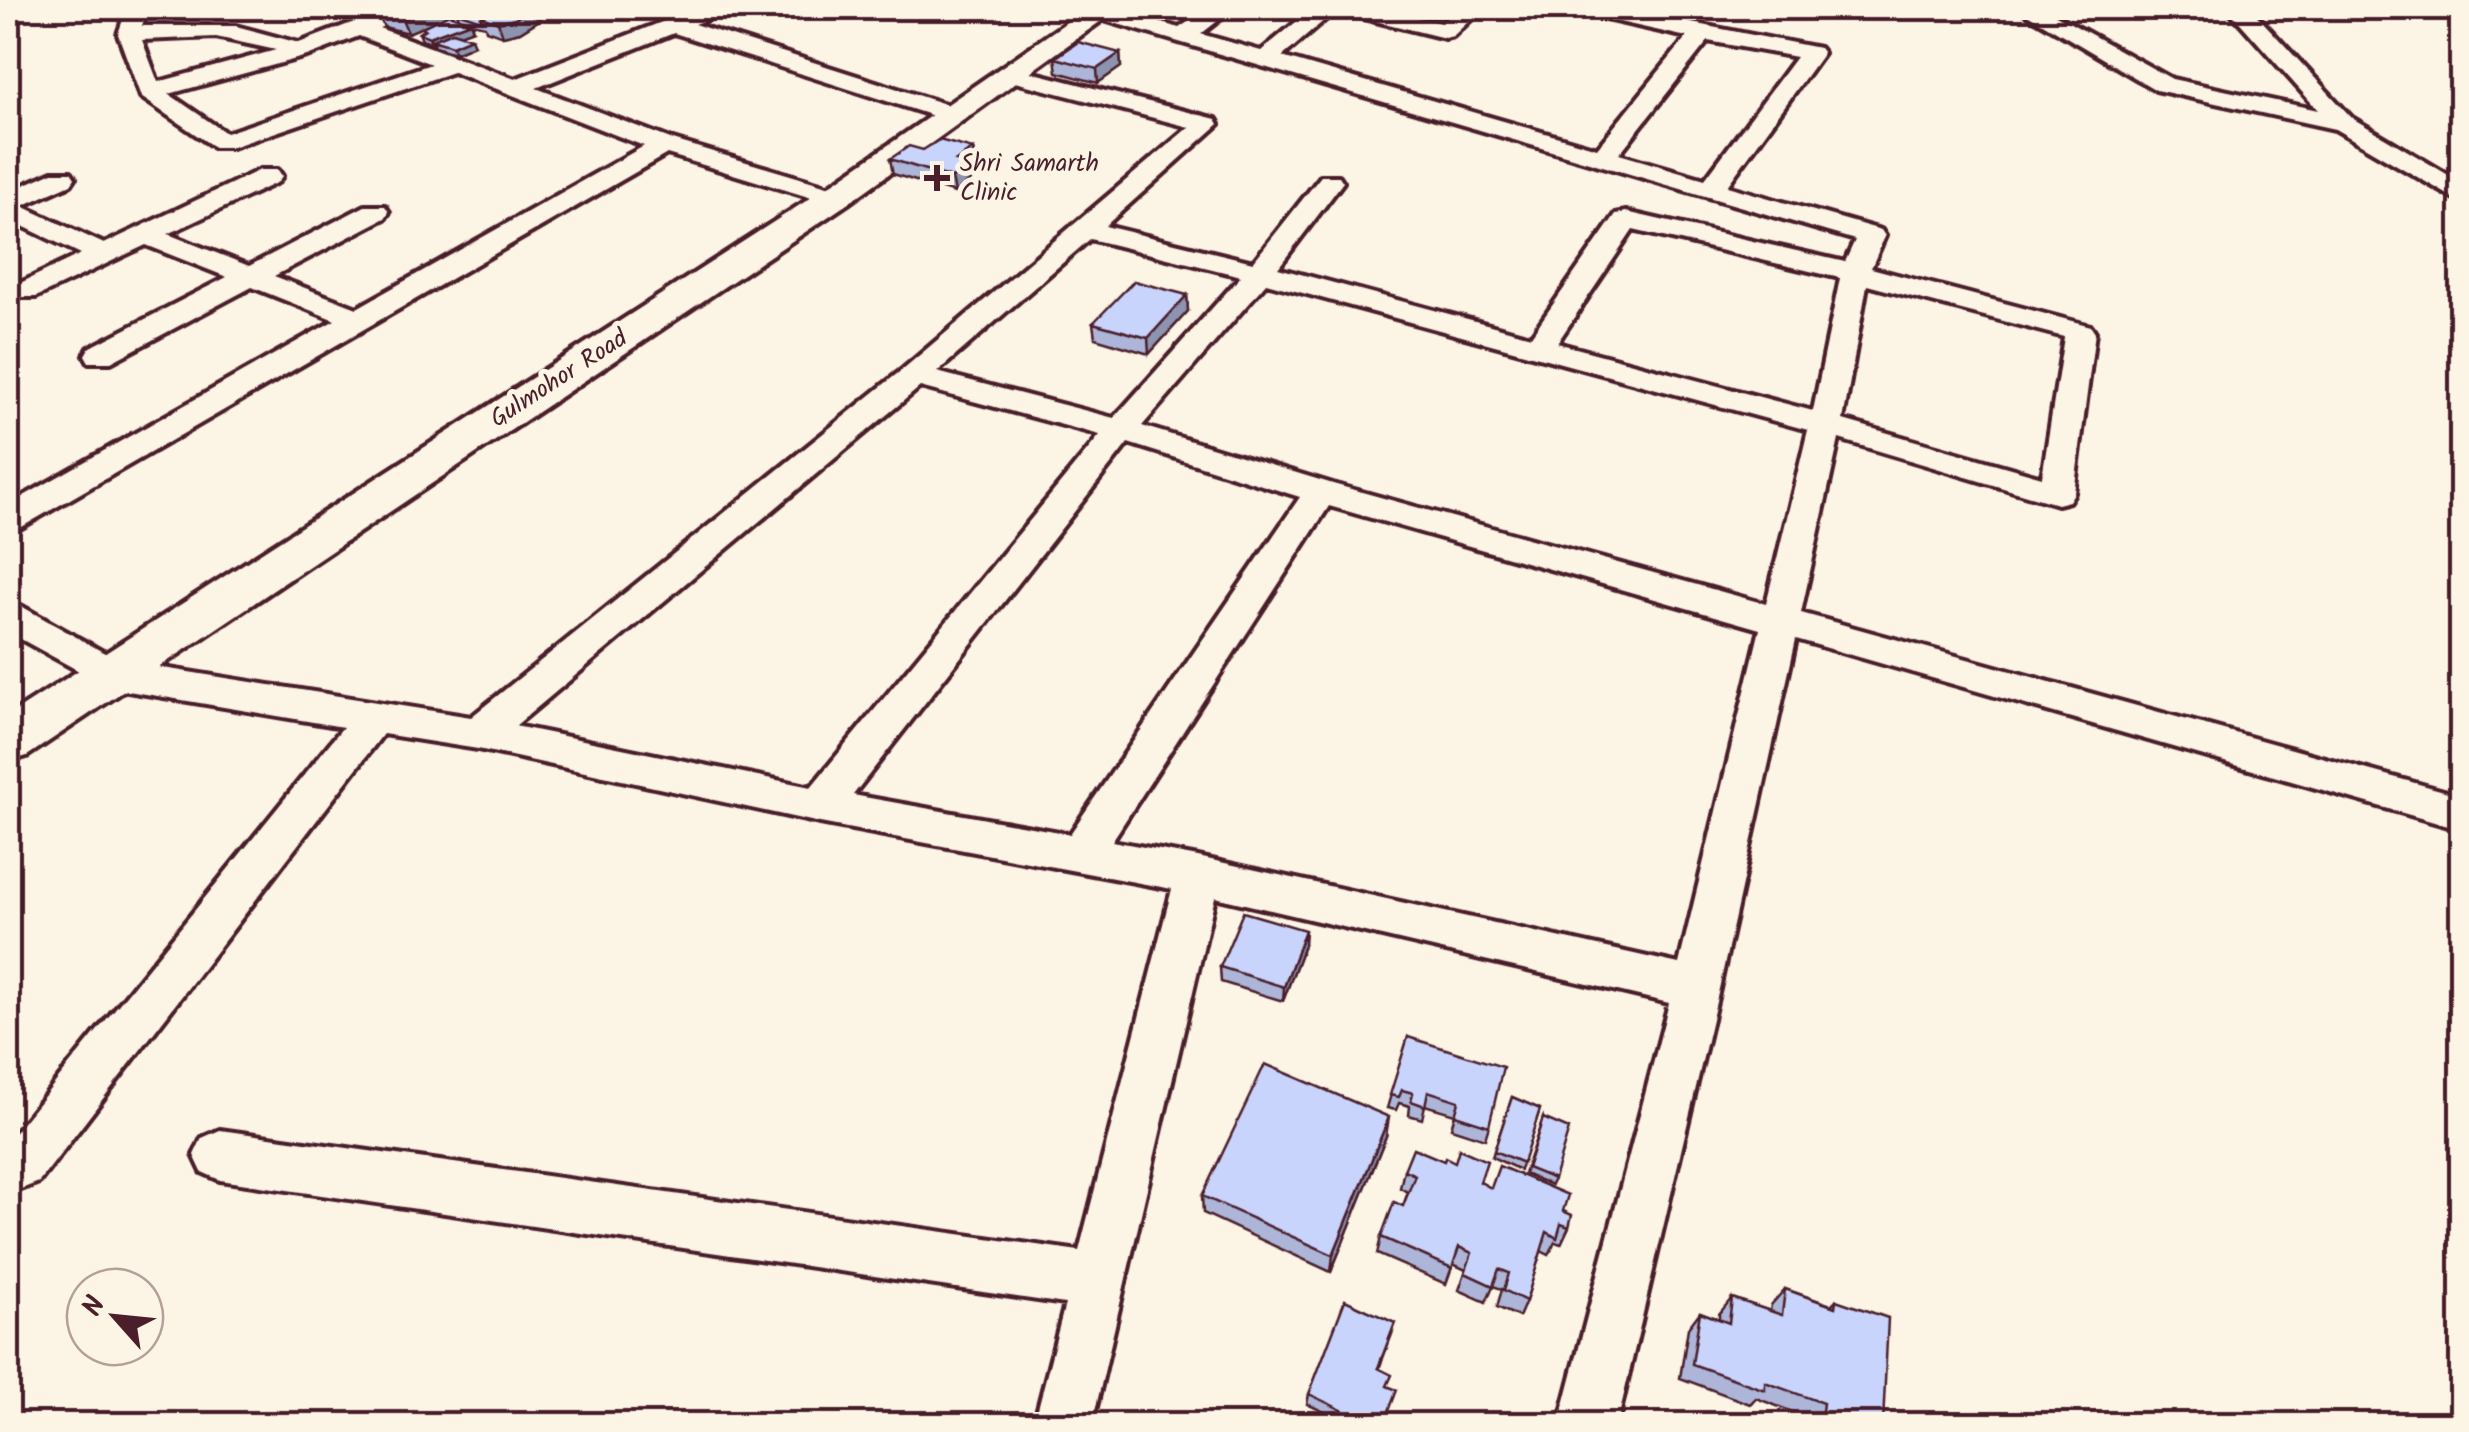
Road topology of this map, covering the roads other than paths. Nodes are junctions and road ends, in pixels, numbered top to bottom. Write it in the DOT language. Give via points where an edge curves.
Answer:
graph roads {
  1 [pos="136,8"];
  2 [pos="410,8"];
  3 [pos="716,8"];
  4 [pos="1098,8"];
  5 [pos="1223,8"];
  6 [pos="1326,8"];
  7 [pos="1344,8"];
  8 [pos="1472,8"];
  9 [pos="1587,8"];
  10 [pos="2028,8"];
  11 [pos="2238,8"];
  12 [pos="673,25"];
  13 [pos="362,29"];
  14 [pos="1702,33"];
  15 [pos="129,34"];
  16 [pos="1185,34"];
  17 [pos="299,51"];
  18 [pos="1267,58"];
  19 [pos="453,64"];
  20 [pos="1015,75"];
  21 [pos="514,88"];
  22 [pos="150,92"];
  23 [pos="956,115"];
  24 [pos="2342,124"];
  25 [pos="664,145"];
  26 [pos="1603,157"];
  27 [pos="269,176"];
  28 [pos="62,178"];
  29 [pos="1330,182"];
  30 [pos="1711,188"];
  31 [pos="2462,195"];
  32 [pos="835,198"];
  33 [pos="8,206"];
  34 [pos="375,212"];
  35 [pos="1085,229"];
  36 [pos="145,235"];
  37 [pos="103,254"];
  38 [pos="1260,272"];
  39 [pos="1855,274"];
  40 [pos="248,278"];
  41 [pos="26,291"];
  42 [pos="358,319"];
  43 [pos="1538,348"];
  44 [pos="100,354"];
  45 [pos="914,376"];
  46 [pos="1826,426"];
  47 [pos="1121,430"];
  48 [pos="1321,492"];
  49 [pos="8,520"];
  50 [pos="8,615"];
  51 [pos="1779,618"];
  52 [pos="110,674"];
  53 [pos="374,717"];
  54 [pos="478,734"];
  55 [pos="8,742"];
  56 [pos="820,806"];
  57 [pos="2462,813"];
  58 [pos="1080,854"];
  59 [pos="1198,876"];
  60 [pos="1696,989"];
  61 [pos="220,1154"];
  62 [pos="21,1164"];
  63 [pos="1097,1281"];
  64 [pos="1063,1424"];
  65 [pos="1588,1424"];
  1 -- 15 [label="street"];
  2 -- 13 [label="street"];
  3 -- 12 [label="street"];
  4 -- 16 [label="street"];
  4 -- 20 [label="street, Gulmohor Road"];
  5 -- 16 [label="street"];
  6 -- 18 [label="street"];
  7 -- 8 [label="street" via="1445,31"];
  9 -- 14 [label="street"];
  10 -- 24 [label="street" via="2164,85"];
  11 -- 24 [label="street"];
  12 -- 21 [label="street"];
  12 -- 23 [label="street"];
  13 -- 17 [label="street"];
  13 -- 19 [label="street"];
  14 -- 26 [label="street"];
  14 -- 30 [label="street" via="1811,53"];
  15 -- 17 [label="street" via="247,31"];
  15 -- 22 [label="street"];
  16 -- 18 [label="street"];
  17 -- 22 [label="street"];
  18 -- 26 [label="street"];
  19 -- 21 [label="street"];
  19 -- 22 [label="street" via="223,142"];
  20 -- 23 [label="street, Gulmohor Road"];
  20 -- 35 [label="street" via="1207,124"];
  21 -- 25 [label="street"];
  23 -- 32 [label="street, Gulmohor Road"];
  24 -- 31 [label="street"];
  25 -- 32 [label="street"];
  25 -- 42 [label="street"];
  26 -- 30 [label="street"];
  27 -- 36 [label="street"];
  28 -- 33 [label="street"];
  29 -- 38 [label="street"];
  30 -- 39 [label="street" via="1871,236"];
  32 -- 52 [label="street, Gulmohor Road"];
  33 -- 37 [label="street"];
  34 -- 40 [label="street"];
  35 -- 38 [label="street"];
  35 -- 45 [label="street"];
  36 -- 37 [label="street"];
  36 -- 40 [label="street"];
  37 -- 41 [label="street"];
  38 -- 43 [label="street"];
  38 -- 47 [label="street"];
  39 -- 43 [label="street" via="1626,220"];
  39 -- 46 [label="street"];
  39 -- 46 [label="street" via="2080,332 2056,493"];
  40 -- 42 [label="street"];
  40 -- 44 [label="street"];
  42 -- 49 [label="street"];
  43 -- 46 [label="street"];
  45 -- 47 [label="street"];
  45 -- 54 [label="street"];
  46 -- 51 [label="street"];
  47 -- 48 [label="street"];
  47 -- 56 [label="street"];
  48 -- 51 [label="street"];
  48 -- 58 [label="street"];
  50 -- 52 [label="street"];
  51 -- 57 [label="street"];
  51 -- 60 [label="street"];
  52 -- 53 [label="street"];
  52 -- 55 [label="street, Gulmohor Road"];
  53 -- 54 [label="street"];
  53 -- 62 [label="street"];
  54 -- 56 [label="street"];
  56 -- 58 [label="street"];
  58 -- 59 [label="street"];
  59 -- 60 [label="street"];
  59 -- 63 [label="street"];
  60 -- 65 [label="street"];
  61 -- 63 [label="street"];
  63 -- 64 [label="street"];
}
